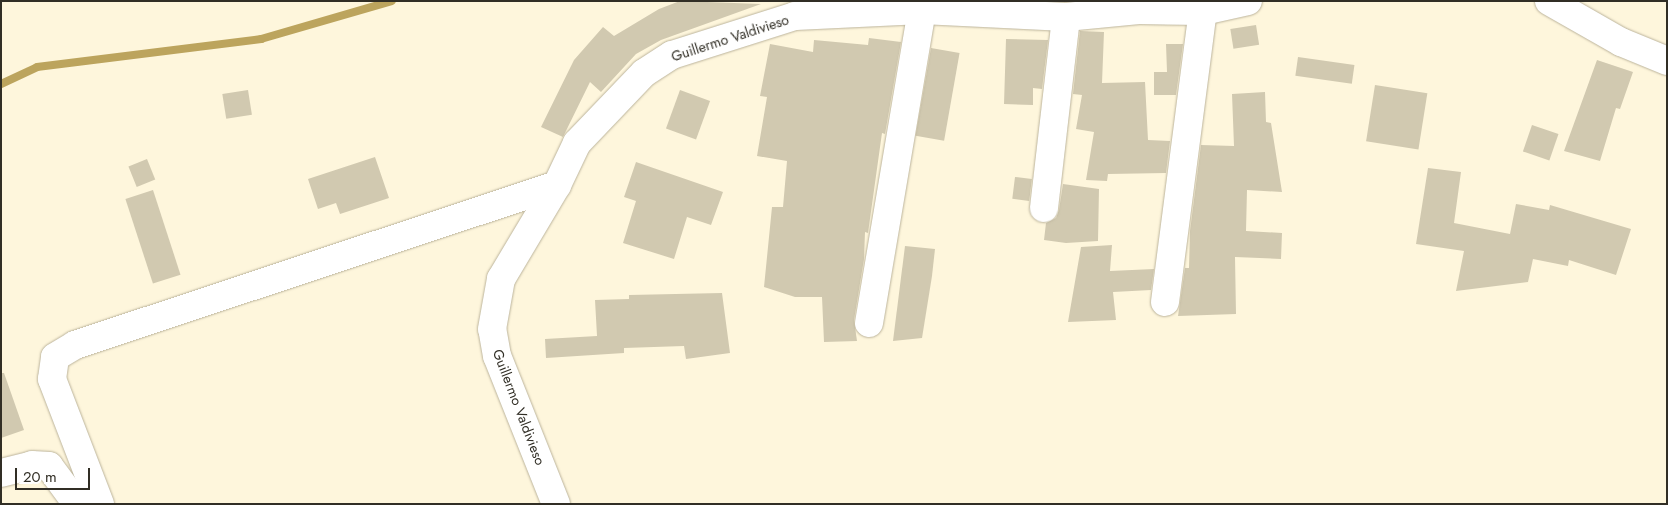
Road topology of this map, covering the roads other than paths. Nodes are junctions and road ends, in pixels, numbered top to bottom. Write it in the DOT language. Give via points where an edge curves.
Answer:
graph roads {
  1 [pos="1248,1"];
  2 [pos="1549,1"];
  3 [pos="921,6"];
  4 [pos="1203,6"];
  5 [pos="1066,17"];
  6 [pos="1667,61"];
  7 [pos="557,185"];
  8 [pos="1044,208"];
  9 [pos="1165,302"];
  10 [pos="869,322"];
  11 [pos="1,473"];
  12 [pos="77,504"];
  13 [pos="100,504"];
  14 [pos="556,504"];
  1 -- 4 [label="street, Guillermo Valdivieso"];
  2 -- 6 [label="street" via="1621,42"];
  3 -- 5 [label="street, Guillermo Valdivieso"];
  3 -- 7 [label="street, Guillermo Valdivieso" via="794,16 672,55 644,73 577,143"];
  3 -- 10 [label="street"];
  4 -- 5 [label="street, Guillermo Valdivieso"];
  4 -- 9 [label="street"];
  5 -- 8 [label="street"];
  7 -- 13 [label="street" via="75,345 55,356 52,379"];
  7 -- 14 [label="street, Guillermo Valdivieso" via="501,279 492,329 497,356"];
  11 -- 12 [label="street" via="32,465 49,466"];
}
